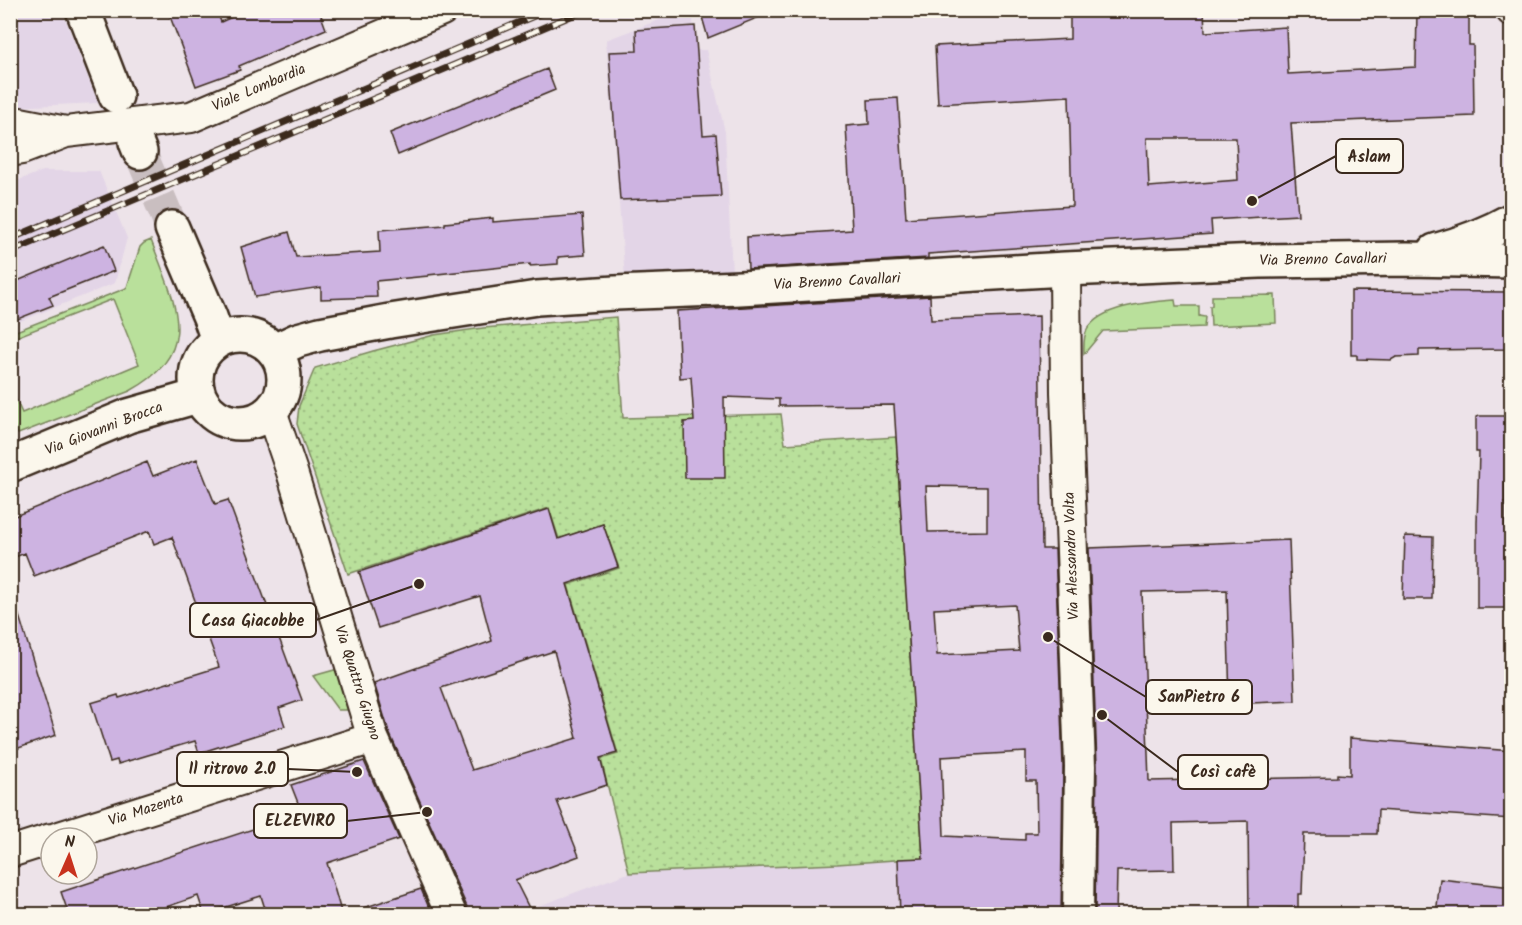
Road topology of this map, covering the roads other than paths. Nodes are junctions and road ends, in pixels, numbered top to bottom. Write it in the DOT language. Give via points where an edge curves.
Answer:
graph roads {
  1 [pos="83,10"];
  2 [pos="442,10"];
  3 [pos="116,96"];
  4 [pos="10,123"];
  5 [pos="66,132"];
  6 [pos="10,151"];
  7 [pos="1512,220"];
  8 [pos="172,228"];
  9 [pos="1407,259"];
  10 [pos="1512,261"];
  11 [pos="1065,269"];
  12 [pos="218,340"];
  13 [pos="274,351"];
  14 [pos="198,396"];
  15 [pos="270,411"];
  16 [pos="10,465"];
  17 [pos="373,738"];
  18 [pos="94,826"];
  19 [pos="39,843"];
  20 [pos="10,852"];
  21 [pos="451,915"];
  22 [pos="1078,915"];
  1 -- 3 [label="street"];
  2 -- 5 [label="street, Viale Lombardia" via="191,117"];
  4 -- 5 [label="street, Viale Lombardia"];
  5 -- 6 [label="street, Viale Lombardia"];
  7 -- 9 [label="street, Via Brenno Cavallari" via="1470,241"];
  8 -- 12 [label="street"];
  9 -- 10 [label="street, Via Brenno Cavallari"];
  9 -- 11 [label="street, Via Brenno Cavallari"];
  11 -- 13 [label="street, Via Brenno Cavallari" via="537,298 320,334"];
  11 -- 22 [label="street, Via Alessandro Volta" via="1080,766"];
  12 -- 13 [label="street" via="244,335"];
  12 -- 14 [label="street" via="197,365"];
  13 -- 15 [label="street" via="284,384"];
  14 -- 15 [label="street" via="214,416 229,422 257,420"];
  14 -- 16 [label="street, Via Giovanni Brocca" via="128,416"];
  15 -- 17 [label="street, Via Quattro Giugno"];
  17 -- 18 [label="street, Via Mazenta"];
  17 -- 21 [label="street, Via Quattro Giugno"];
  19 -- 20 [label="street"];
}
